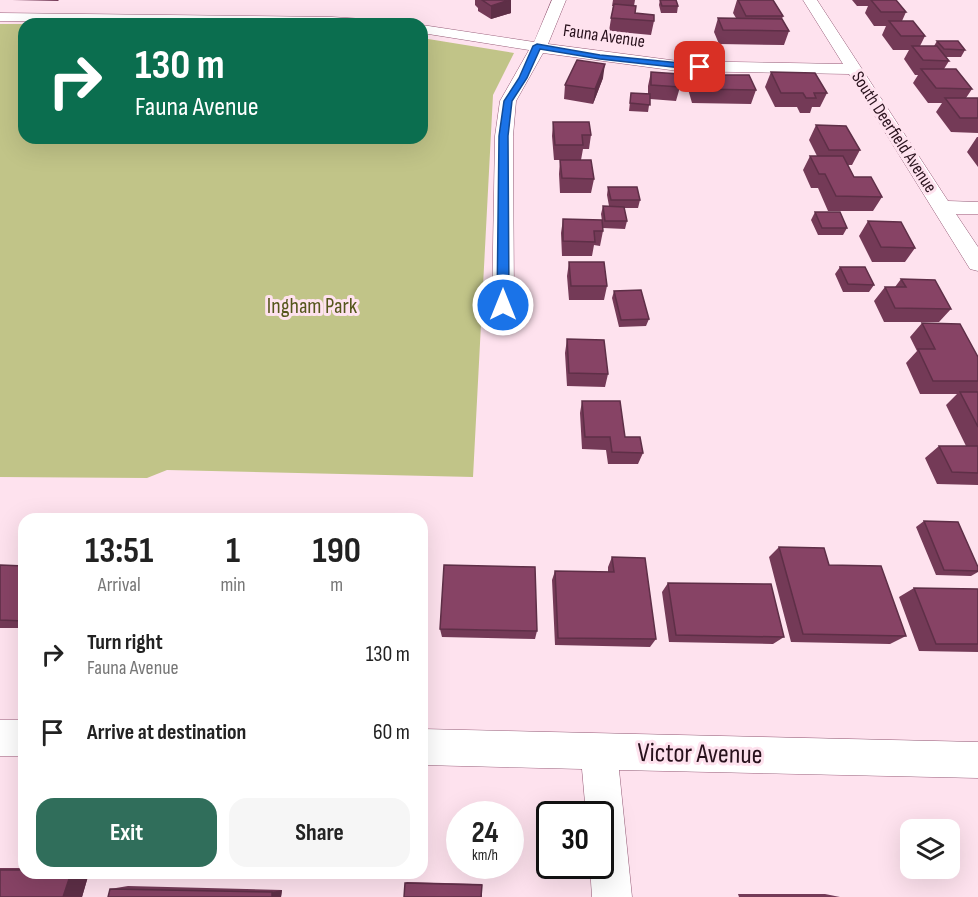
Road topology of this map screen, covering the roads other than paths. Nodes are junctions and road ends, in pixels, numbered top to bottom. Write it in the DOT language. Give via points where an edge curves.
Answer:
graph roads {
  1 [pos="167,0"];
  2 [pos="559,0"];
  3 [pos="810,0"];
  4 [pos="0,18"];
  5 [pos="18,18"];
  6 [pos="154,18"];
  7 [pos="428,30"];
  8 [pos="537,46"];
  9 [pos="854,69"];
  10 [pos="942,207"];
  11 [pos="978,208"];
  12 [pos="978,264"];
  13 [pos="503,305"];
  14 [pos="0,738"];
  15 [pos="18,738"];
  16 [pos="428,747"];
  17 [pos="599,751"];
  18 [pos="978,760"];
  19 [pos="612,897"];
  1 -- 6 [label="street"];
  2 -- 8 [label="street"];
  3 -- 9 [label="street, South Deerfield Avenue"];
  4 -- 5 [label="street"];
  7 -- 8 [label="street, Fauna Avenue"];
  8 -- 9 [label="street, Fauna Avenue" via="678,66"];
  8 -- 13 [label="street" via="508,101 504,136"];
  9 -- 10 [label="street, South Deerfield Avenue"];
  10 -- 11 [label="street"];
  10 -- 12 [label="street, South Deerfield Avenue"];
  14 -- 15 [label="street"];
  16 -- 17 [label="street, Victor Avenue"];
  17 -- 18 [label="street, Victor Avenue"];
  17 -- 19 [label="street"];
}
